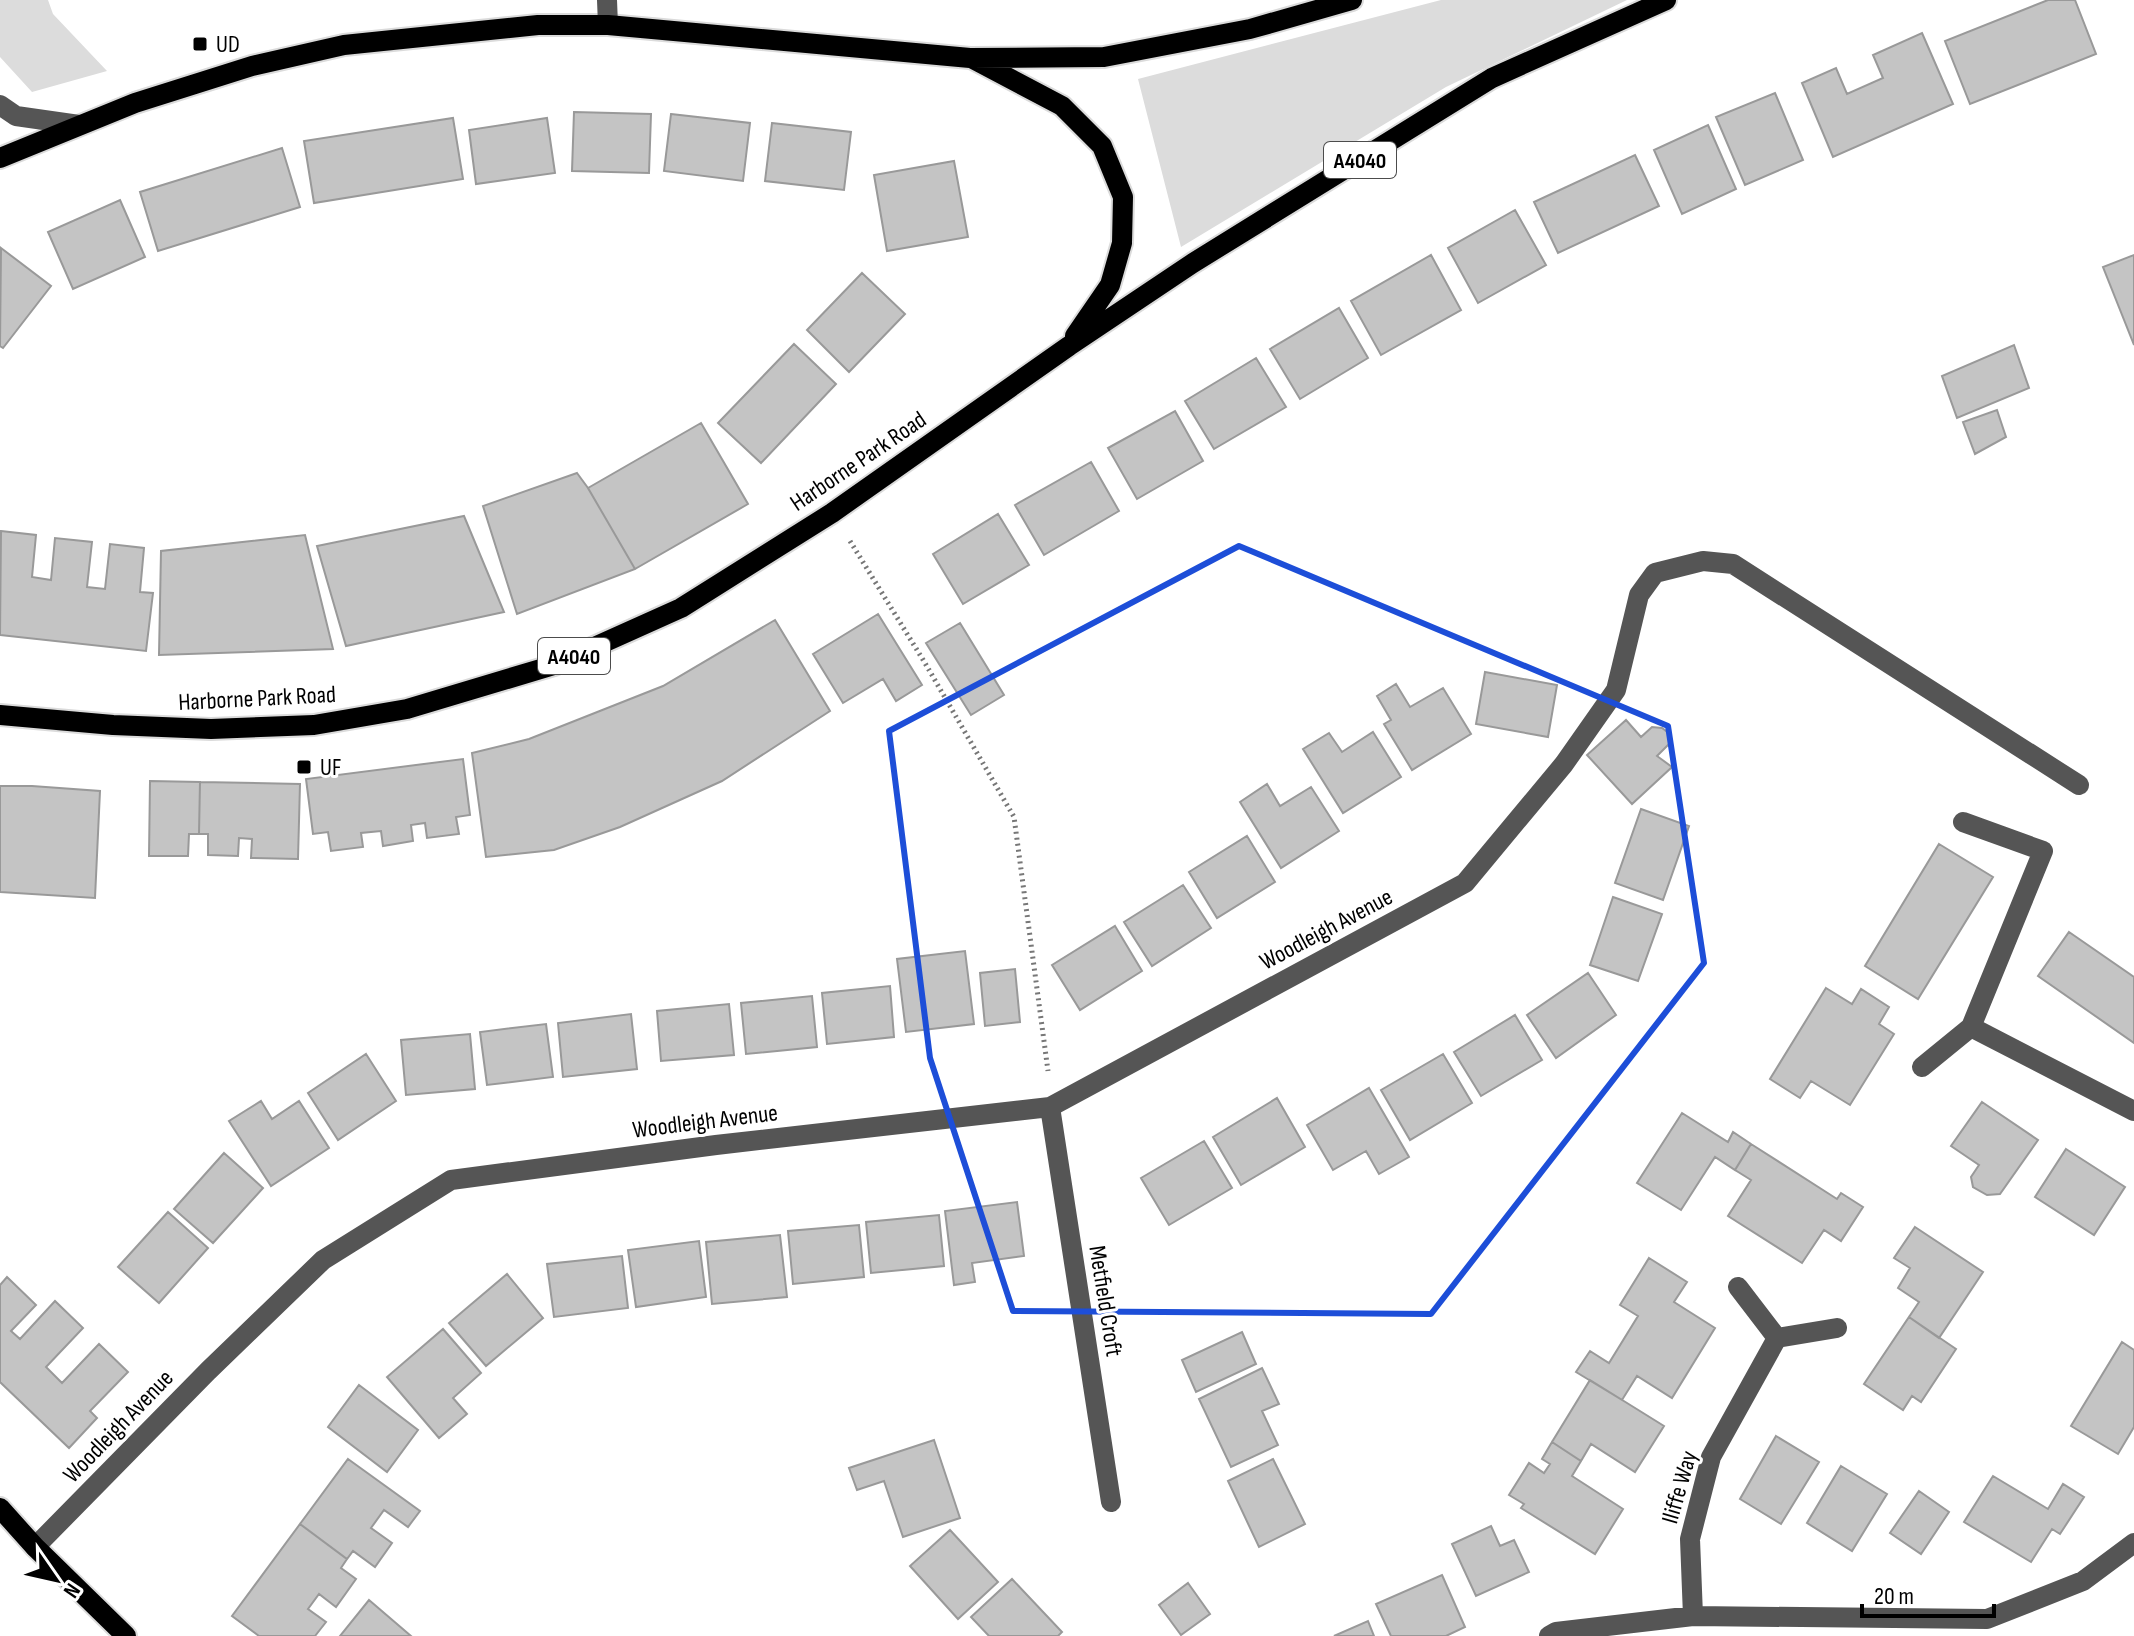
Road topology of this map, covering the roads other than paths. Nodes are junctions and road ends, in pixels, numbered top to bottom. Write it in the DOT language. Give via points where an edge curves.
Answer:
graph roads {
  1 [pos="607,0"];
  2 [pos="1352,0"];
  3 [pos="1666,0"];
  4 [pos="608,25"];
  5 [pos="970,58"];
  6 [pos="0,105"];
  7 [pos="79,125"];
  8 [pos="0,158"];
  9 [pos="1069,346"];
  10 [pos="0,715"];
  11 [pos="2079,785"];
  12 [pos="1963,822"];
  13 [pos="1971,1027"];
  14 [pos="1922,1067"];
  15 [pos="1050,1107"];
  16 [pos="2134,1111"];
  17 [pos="1738,1287"];
  18 [pos="1837,1328"];
  19 [pos="1777,1338"];
  20 [pos="1111,1502"];
  21 [pos="0,1508"];
  22 [pos="2134,1543"];
  23 [pos="35,1547"];
  24 [pos="1693,1616"];
  25 [pos="1989,1628"];
  26 [pos="126,1636"];
  27 [pos="1549,1636"];
  1 -- 4 [label="street"];
  2 -- 5 [label="main road" via="1250,29 1104,57"];
  3 -- 9 [label="main road, Harborne Park Road / A4040" via="1492,78"];
  4 -- 5 [label="main road"];
  4 -- 7 [label="main road" via="538,25 344,45 252,66"];
  5 -- 9 [label="main road" via="1062,106 1102,146 1123,197 1122,243 1110,285"];
  6 -- 7 [label="street" via="16,116"];
  7 -- 8 [label="main road"];
  9 -- 10 [label="main road, Harborne Park Road / A4040" via="832,513 681,608 554,665 407,709 314,725 211,729"];
  11 -- 15 [label="street, Woodleigh Avenue" via="1733,564 1703,561 1655,573 1639,595 1616,690 1564,764 1465,883"];
  12 -- 13 [label="street" via="2043,851"];
  13 -- 14 [label="street"];
  13 -- 16 [label="street"];
  15 -- 20 [label="street, Metfield Croft"];
  15 -- 23 [label="street, Woodleigh Avenue" via="451,1180 323,1260"];
  17 -- 19 [label="street"];
  18 -- 19 [label="street"];
  19 -- 24 [label="street, Iliffe Way" via="1711,1457 1690,1539"];
  21 -- 23 [label="main road"];
  22 -- 25 [label="street" via="2083,1581"];
  23 -- 26 [label="main road"];
  24 -- 25 [label="street"];
  24 -- 27 [label="street"];
}
